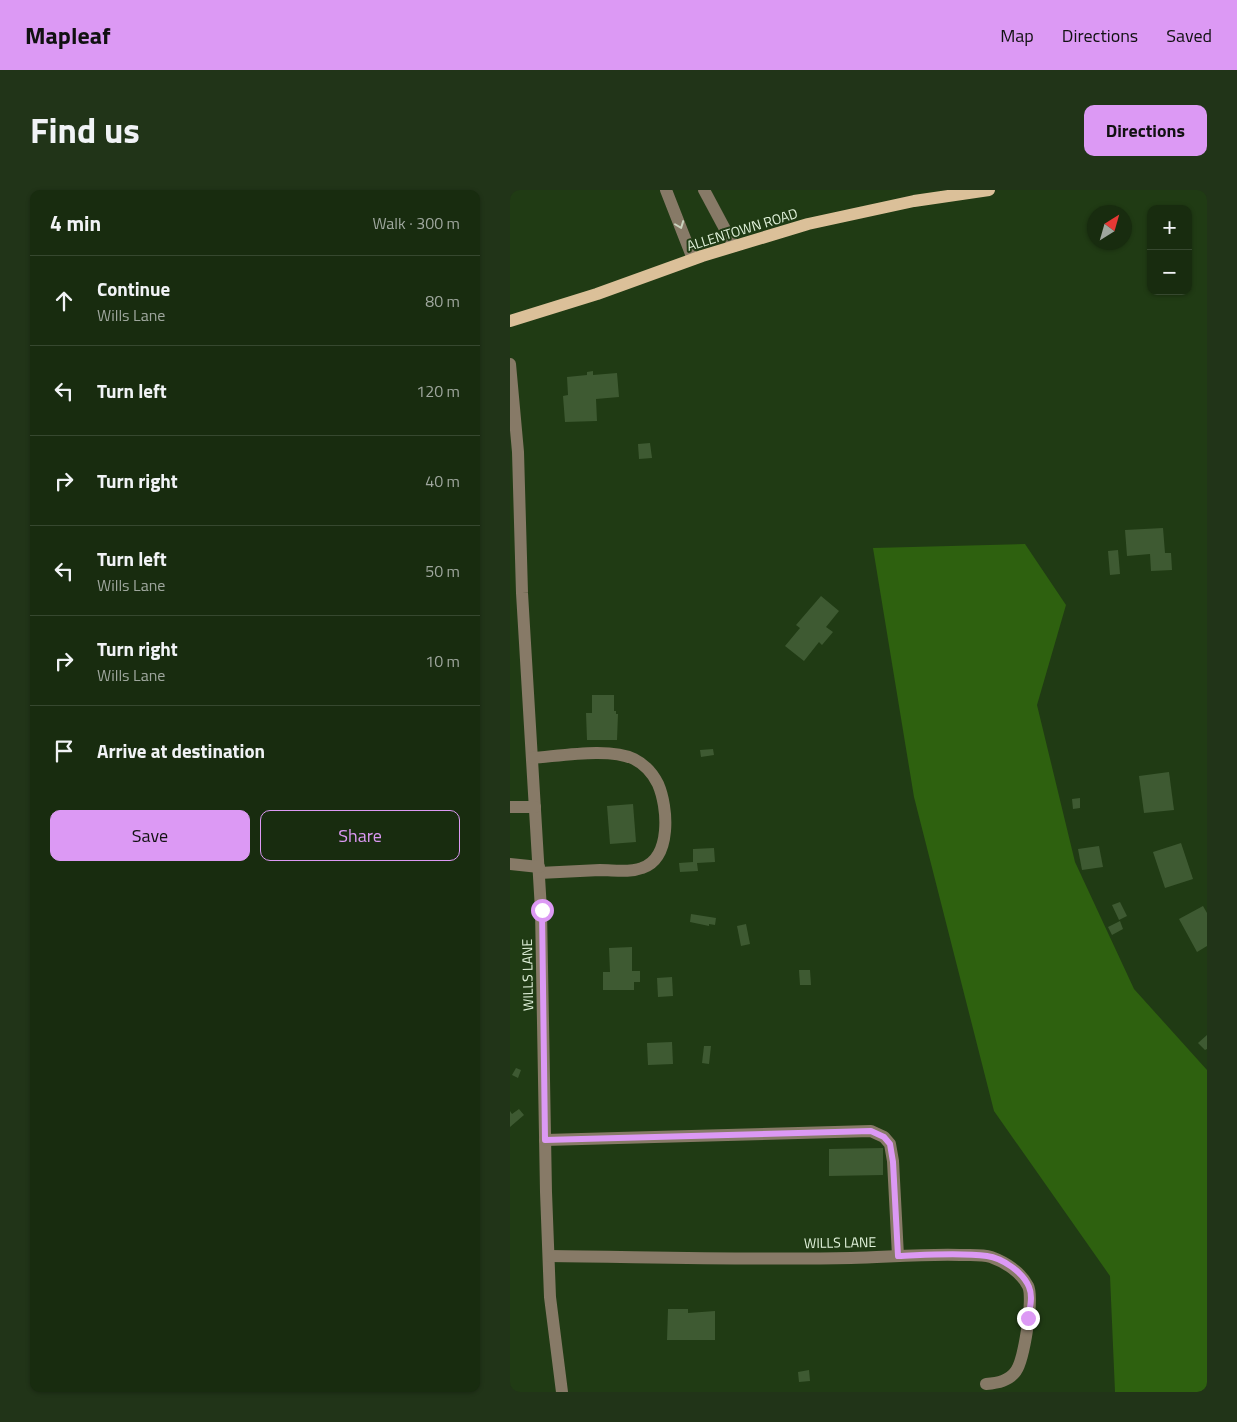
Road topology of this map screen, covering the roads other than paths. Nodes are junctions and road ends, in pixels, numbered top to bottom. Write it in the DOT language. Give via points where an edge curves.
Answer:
graph roads {
  1 [pos="666,190"];
  2 [pos="704,190"];
  3 [pos="989,190"];
  4 [pos="734,246"];
  5 [pos="694,259"];
  6 [pos="510,322"];
  7 [pos="510,364"];
  8 [pos="532,758"];
  9 [pos="510,807"];
  10 [pos="536,807"];
  11 [pos="510,864"];
  12 [pos="539,870"];
  13 [pos="545,1140"];
  14 [pos="548,1256"];
  15 [pos="898,1256"];
  16 [pos="986,1384"];
  17 [pos="562,1392"];
  1 -- 5 [label="street, one-way"];
  2 -- 4 [label="street"];
  3 -- 4 [label="main road, ALLENTOWN ROAD" via="931,198 808,224"];
  4 -- 5 [label="main road, ALLENTOWN ROAD"];
  5 -- 6 [label="main road, ALLENTOWN ROAD"];
  7 -- 8 [label="street, WILLS LANE" via="518,452"];
  8 -- 10 [label="street, WILLS LANE"];
  8 -- 12 [label="street" via="603,753 635,760 656,781 664,812 663,846 652,863 643,868 630,871"];
  9 -- 10 [label="street"];
  10 -- 12 [label="street, WILLS LANE"];
  11 -- 12 [label="street"];
  12 -- 13 [label="street, WILLS LANE"];
  13 -- 14 [label="street, WILLS LANE"];
  13 -- 15 [label="street" via="871,1131 890,1144"];
  14 -- 15 [label="street, WILLS LANE"];
  14 -- 17 [label="street, WILLS LANE"];
  15 -- 16 [label="street, WILLS LANE" via="988,1256 1010,1266 1024,1279 1030,1288 1031,1300 1021,1359 1008,1379"];
}
